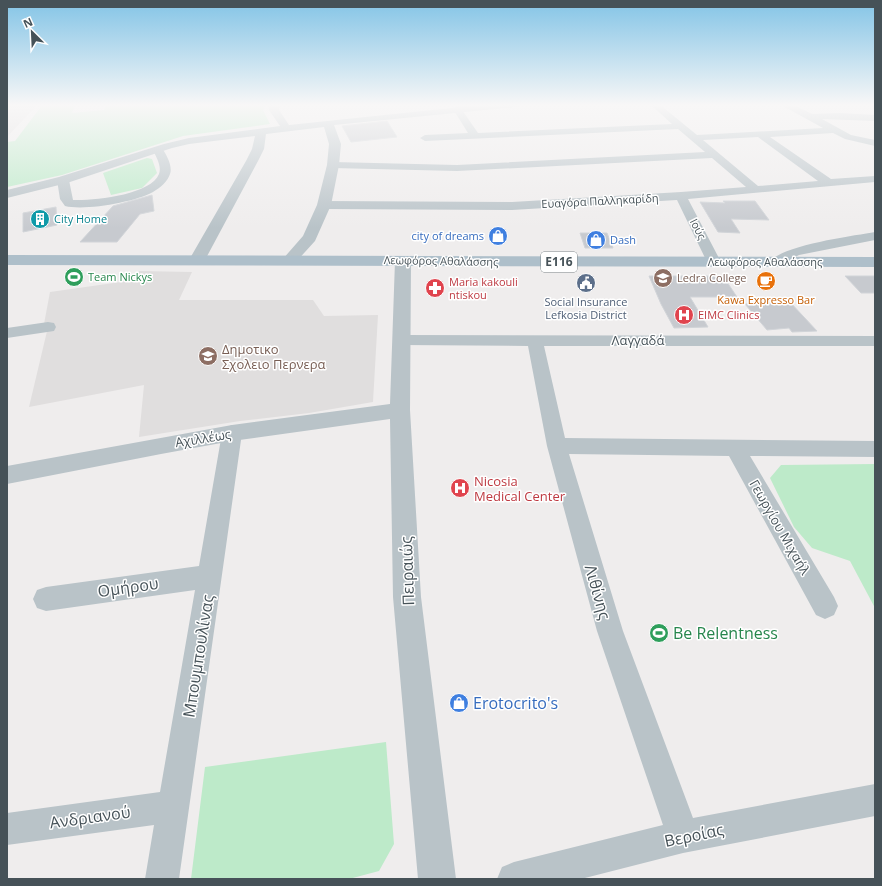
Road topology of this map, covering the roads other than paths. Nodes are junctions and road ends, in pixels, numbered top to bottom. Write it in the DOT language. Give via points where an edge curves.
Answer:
graph roads {
  1 [pos="174,145"];
  2 [pos="259,145"];
  3 [pos="335,145"];
  4 [pos="703,145"];
  5 [pos="775,145"];
  6 [pos="158,150"];
  7 [pos="589,152"];
  8 [pos="714,154"];
  9 [pos="596,160"];
  10 [pos="333,165"];
  11 [pos="63,180"];
  12 [pos="875,180"];
  13 [pos="829,184"];
  14 [pos="755,189"];
  15 [pos="7,194"];
  16 [pos="681,196"];
  17 [pos="324,205"];
  18 [pos="875,236"];
  19 [pos="7,260"];
  20 [pos="198,260"];
  21 [pos="290,260"];
  22 [pos="403,261"];
  23 [pos="714,262"];
  24 [pos="777,262"];
  25 [pos="875,262"];
  26 [pos="48,327"];
  27 [pos="7,333"];
  28 [pos="401,340"];
  29 [pos="535,341"];
  30 [pos="875,341"];
  31 [pos="400,410"];
  32 [pos="232,433"];
  33 [pos="557,446"];
  34 [pos="735,448"];
  35 [pos="875,449"];
  36 [pos="7,475"];
  37 [pos="210,576"];
  38 [pos="46,599"];
  39 [pos="825,606"];
  40 [pos="875,800"];
  41 [pos="173,806"];
  42 [pos="7,829"];
  43 [pos="684,836"];
  44 [pos="162,879"];
  45 [pos="437,879"];
  46 [pos="514,879"];
  1 -- 6 [label="street"];
  2 -- 20 [label="street"];
  3 -- 10 [label="street"];
  4 -- 8 [label="street"];
  5 -- 13 [label="street"];
  6 -- 11 [label="street"];
  6 -- 11 [label="street" via="165,166 163,176 149,189 140,192 86,204 69,203"];
  7 -- 9 [label="street"];
  8 -- 9 [label="street"];
  8 -- 14 [label="street"];
  9 -- 10 [label="street" via="457,168"];
  10 -- 17 [label="street"];
  11 -- 15 [label="street"];
  12 -- 13 [label="street, Ευαγόρα Παλληκαρίδη"];
  13 -- 14 [label="street, Ευαγόρα Παλληκαρίδη"];
  14 -- 16 [label="street, Ευαγόρα Παλληκαρίδη"];
  16 -- 17 [label="street, Ευαγόρα Παλληκαρίδη" via="512,206"];
  16 -- 23 [label="street, Ιούς"];
  17 -- 21 [label="street" via="310,238"];
  18 -- 24 [label="street" via="795,252"];
  19 -- 20 [label="main road, Λεωφόρος Αθαλάσσης / E116"];
  20 -- 21 [label="main road, Λεωφόρος Αθαλάσσης / E116"];
  21 -- 22 [label="main road, Λεωφόρος Αθαλάσσης / E116"];
  22 -- 23 [label="main road, Λεωφόρος Αθαλάσσης / E116"];
  22 -- 28 [label="street, Πειραιώς"];
  23 -- 24 [label="main road, Λεωφόρος Αθαλάσσης / E116"];
  24 -- 25 [label="main road, Λεωφόρος Αθαλάσσης / E116"];
  26 -- 27 [label="street"];
  28 -- 29 [label="street, Λαγγαδά"];
  28 -- 31 [label="street, Πειραιώς"];
  29 -- 30 [label="street, Λαγγαδά"];
  29 -- 33 [label="street, Λιθίνης"];
  31 -- 32 [label="street, Αχιλλέως"];
  31 -- 45 [label="street, Πειραιώς" via="407,597"];
  32 -- 36 [label="street, Αχιλλέως" via="161,444"];
  32 -- 37 [label="street, Μπουμπουλίνας"];
  33 -- 34 [label="street"];
  33 -- 43 [label="street, Λιθίνης" via="610,631"];
  34 -- 35 [label="street"];
  34 -- 39 [label="street, Γεωργίου Μιχαήλ"];
  37 -- 38 [label="street, Ομήρου"];
  37 -- 41 [label="street, Μπουμπουλίνας"];
  40 -- 43 [label="street, Βεροίας"];
  41 -- 42 [label="street, Ανδριανού"];
  41 -- 44 [label="street, Μπουμπουλίνας"];
  43 -- 46 [label="street, Βεροίας"];
}
